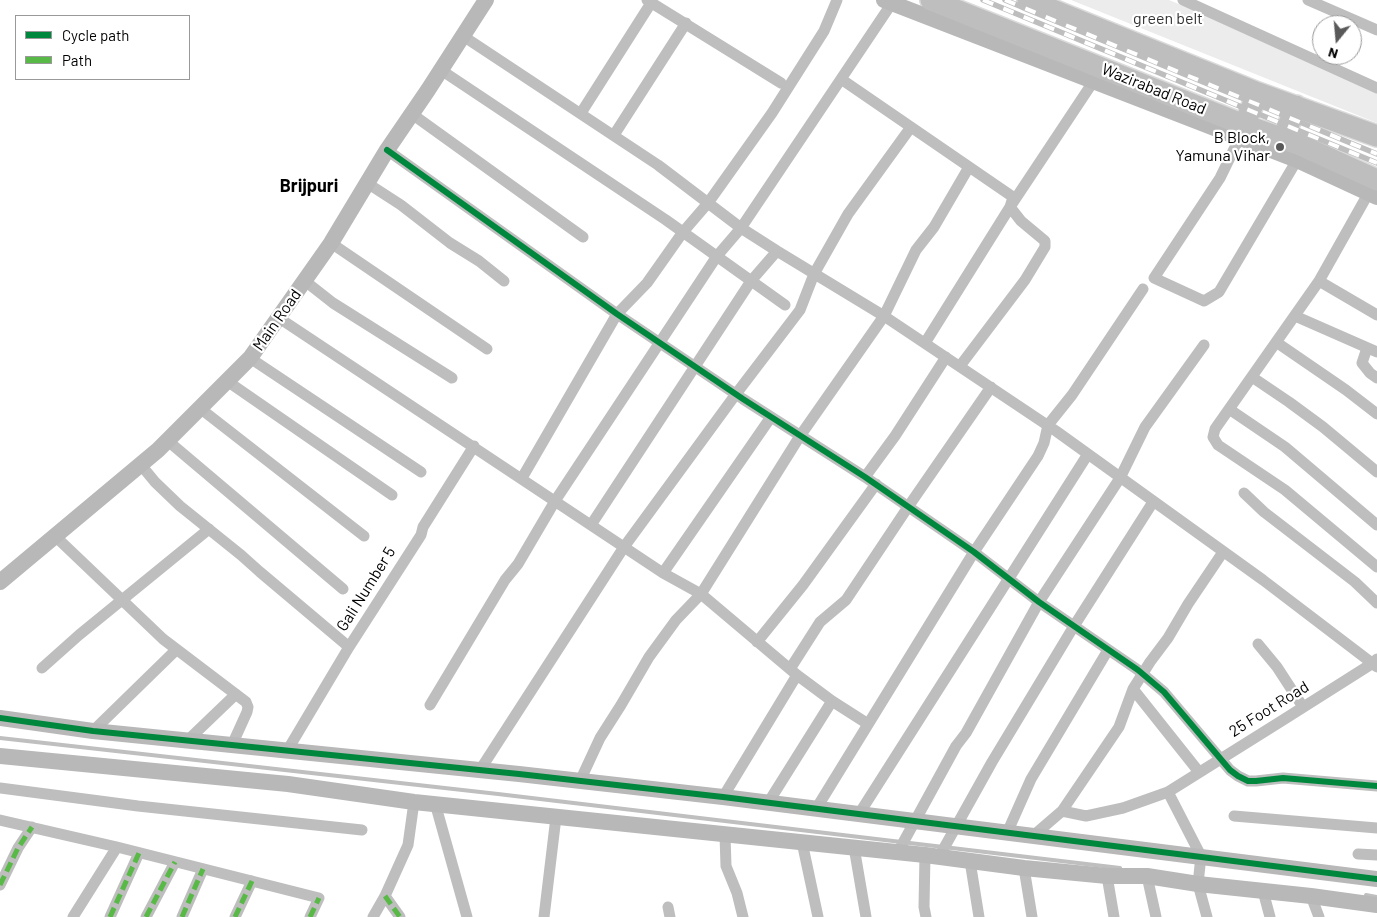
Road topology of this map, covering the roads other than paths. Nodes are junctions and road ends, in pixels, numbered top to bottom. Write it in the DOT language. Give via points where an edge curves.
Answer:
graph roads {
  1 [pos="486,0"];
  2 [pos="837,0"];
  3 [pos="931,0"];
  4 [pos="1028,0"];
  5 [pos="1183,0"];
  6 [pos="1308,0"];
  7 [pos="649,1"];
  8 [pos="890,1"];
  9 [pos="686,23"];
  10 [pos="1377,30"];
  11 [pos="463,36"];
  12 [pos="441,70"];
  13 [pos="841,79"];
  14 [pos="1093,82"];
  15 [pos="780,83"];
  16 [pos="1377,88"];
  17 [pos="1258,93"];
  18 [pos="1296,106"];
  19 [pos="581,113"];
  20 [pos="412,114"];
  21 [pos="911,127"];
  22 [pos="1241,132"];
  23 [pos="614,135"];
  24 [pos="1377,136"];
  25 [pos="1283,139"];
  26 [pos="387,150"];
  27 [pos="1297,160"];
  28 [pos="969,167"];
  29 [pos="367,183"];
  30 [pos="1374,190"];
  31 [pos="708,203"];
  32 [pos="1010,207"];
  33 [pos="742,228"];
  34 [pos="683,232"];
  35 [pos="583,236"];
  36 [pos="331,242"];
  37 [pos="777,252"];
  38 [pos="717,256"];
  39 [pos="814,274"];
  40 [pos="1319,280"];
  41 [pos="305,281"];
  42 [pos="504,281"];
  43 [pos="751,281"];
  44 [pos="1143,289"];
  45 [pos="785,306"];
  46 [pos="618,314"];
  47 [pos="1377,315"];
  48 [pos="884,316"];
  49 [pos="1294,316"];
  50 [pos="279,318"];
  51 [pos="660,342"];
  52 [pos="1276,342"];
  53 [pos="926,343"];
  54 [pos="1204,345"];
  55 [pos="487,349"];
  56 [pos="1372,350"];
  57 [pos="946,357"];
  58 [pos="250,358"];
  59 [pos="695,366"];
  60 [pos="960,366"];
  61 [pos="1252,377"];
  62 [pos="452,378"];
  63 [pos="1377,378"];
  64 [pos="227,382"];
  65 [pos="991,387"];
  66 [pos="736,394"];
  67 [pos="201,409"];
  68 [pos="1229,409"];
  69 [pos="1377,414"];
  70 [pos="771,417"];
  71 [pos="1048,425"];
  72 [pos="800,436"];
  73 [pos="168,441"];
  74 [pos="474,446"];
  75 [pos="1088,454"];
  76 [pos="141,465"];
  77 [pos="421,472"];
  78 [pos="1377,472"];
  79 [pos="865,477"];
  80 [pos="522,478"];
  81 [pos="1120,478"];
  82 [pos="876,484"];
  83 [pos="1244,493"];
  84 [pos="392,495"];
  85 [pos="555,500"];
  86 [pos="1154,502"];
  87 [pos="908,507"];
  88 [pos="591,525"];
  89 [pos="1377,525"];
  90 [pos="209,529"];
  91 [pos="55,536"];
  92 [pos="364,536"];
  93 [pos="624,547"];
  94 [pos="974,552"];
  95 [pos="1223,552"];
  96 [pos="1377,567"];
  97 [pos="663,573"];
  98 [pos="1009,579"];
  99 [pos="0,582"];
  100 [pos="343,589"];
  101 [pos="701,594"];
  102 [pos="123,600"];
  103 [pos="1039,602"];
  104 [pos="1377,603"];
  105 [pos="1074,626"];
  106 [pos="757,642"];
  107 [pos="1258,644"];
  108 [pos="349,647"];
  109 [pos="176,650"];
  110 [pos="1108,650"];
  111 [pos="1376,663"];
  112 [pos="42,668"];
  113 [pos="793,672"];
  114 [pos="1142,673"];
  115 [pos="1133,689"];
  116 [pos="236,694"];
  117 [pos="832,701"];
  118 [pos="430,704"];
  119 [pos="1303,707"];
  120 [pos="0,718"];
  121 [pos="868,724"];
  122 [pos="93,731"];
  123 [pos="187,740"];
  124 [pos="232,745"];
  125 [pos="287,751"];
  126 [pos="0,756"];
  127 [pos="1220,758"];
  128 [pos="480,770"];
  129 [pos="1199,772"];
  130 [pos="580,781"];
  131 [pos="1377,786"];
  132 [pos="0,788"];
  133 [pos="1168,792"];
  134 [pos="723,797"];
  135 [pos="414,802"];
  136 [pos="768,803"];
  137 [pos="435,804"];
  138 [pos="816,809"];
  139 [pos="1062,811"];
  140 [pos="859,814"];
  141 [pos="1234,816"];
  142 [pos="556,817"];
  143 [pos="0,820"];
  144 [pos="915,821"];
  145 [pos="956,826"];
  146 [pos="32,828"];
  147 [pos="1377,828"];
  148 [pos="362,830"];
  149 [pos="1007,833"];
  150 [pos="725,835"];
  151 [pos="1033,836"];
  152 [pos="802,842"];
  153 [pos="117,847"];
  154 [pos="854,848"];
  155 [pos="139,852"];
  156 [pos="898,852"];
  157 [pos="1358,854"];
  158 [pos="1377,855"];
  159 [pos="932,856"];
  160 [pos="1201,856"];
  161 [pos="970,861"];
  162 [pos="175,862"];
  163 [pos="1024,868"];
  164 [pos="203,869"];
  165 [pos="1107,876"];
  166 [pos="1146,876"];
  167 [pos="1377,879"];
  168 [pos="252,881"];
  169 [pos="1198,884"];
  170 [pos="0,885"];
  171 [pos="1262,891"];
  172 [pos="385,896"];
  173 [pos="1310,896"];
  174 [pos="1377,904"];
  175 [pos="73,917"];
  176 [pos="110,917"];
  177 [pos="146,917"];
  178 [pos="182,917"];
  179 [pos="235,917"];
  180 [pos="310,917"];
  181 [pos="373,917"];
  182 [pos="400,917"];
  183 [pos="467,917"];
  184 [pos="544,917"];
  185 [pos="743,917"];
  186 [pos="818,917"];
  187 [pos="866,917"];
  188 [pos="926,917"];
  189 [pos="979,917"];
  190 [pos="1032,917"];
  191 [pos="1114,917"];
  192 [pos="1156,917"];
  193 [pos="1207,917"];
  194 [pos="1270,917"];
  195 [pos="1319,917"];
  1 -- 11 [label="street, Main Road"];
  2 -- 31 [label="street" via="824,31 772,113"];
  3 -- 22 [label="highway, Wazirabad Road"];
  4 -- 17 [label="highway"];
  5 -- 16 [label="street"];
  6 -- 10 [label="street"];
  7 -- 9 [label="street"];
  7 -- 19 [label="street"];
  8 -- 13 [label="street"];
  8 -- 14 [label="street"];
  9 -- 15 [label="street"];
  9 -- 23 [label="street"];
  11 -- 12 [label="street, Main Road"];
  11 -- 19 [label="street"];
  12 -- 20 [label="street, Main Road"];
  12 -- 34 [label="street"];
  13 -- 21 [label="street"];
  13 -- 33 [label="street"];
  14 -- 22 [label="street"];
  14 -- 32 [label="street"];
  17 -- 18 [label="highway"];
  17 -- 22 [label="highway"];
  18 -- 24 [label="highway"];
  18 -- 25 [label="highway"];
  19 -- 23 [label="street"];
  20 -- 26 [label="street, Main Road"];
  20 -- 35 [label="street"];
  21 -- 28 [label="street"];
  21 -- 39 [label="street" via="848,214"];
  22 -- 25 [label="highway, Wazirabad Road"];
  22 -- 27 [label="street"];
  22 -- 27 [label="street" via="1220,178 1154,278 1204,301 1220,292"];
  23 -- 31 [label="street"];
  25 -- 30 [label="highway, Wazirabad Road"];
  26 -- 29 [label="street, Main Road"];
  26 -- 46 [label="street"];
  27 -- 30 [label="street"];
  28 -- 32 [label="street" via="1013,196"];
  28 -- 48 [label="street" via="934,227 916,250"];
  29 -- 36 [label="street, Main Road"];
  29 -- 42 [label="street"];
  30 -- 40 [label="street"];
  31 -- 33 [label="street"];
  31 -- 34 [label="street"];
  32 -- 53 [label="street"];
  32 -- 60 [label="street" via="1045,241 1045,247 1025,280"];
  33 -- 37 [label="street"];
  33 -- 38 [label="street"];
  34 -- 38 [label="street"];
  34 -- 46 [label="street" via="647,283"];
  36 -- 41 [label="street, Main Road"];
  36 -- 55 [label="street"];
  37 -- 39 [label="street"];
  37 -- 43 [label="street"];
  38 -- 43 [label="street"];
  38 -- 51 [label="street"];
  39 -- 48 [label="street"];
  39 -- 66 [label="street" via="800,310"];
  40 -- 47 [label="street"];
  40 -- 49 [label="street"];
  41 -- 50 [label="street, Main Road"];
  41 -- 62 [label="street" via="333,303"];
  43 -- 45 [label="street"];
  43 -- 59 [label="street"];
  44 -- 71 [label="street"];
  46 -- 51 [label="street"];
  46 -- 80 [label="street"];
  48 -- 53 [label="street"];
  48 -- 72 [label="street"];
  49 -- 52 [label="street"];
  49 -- 56 [label="street"];
  50 -- 58 [label="street, Main Road"];
  50 -- 74 [label="street"];
  51 -- 59 [label="street"];
  51 -- 85 [label="street"];
  52 -- 61 [label="street"];
  52 -- 69 [label="street"];
  53 -- 57 [label="street"];
  54 -- 81 [label="street" via="1145,427"];
  56 -- 63 [label="street" via="1362,363"];
  57 -- 60 [label="street"];
  57 -- 79 [label="street"];
  58 -- 64 [label="street, Main Road"];
  58 -- 77 [label="street"];
  59 -- 66 [label="street"];
  59 -- 88 [label="street"];
  60 -- 65 [label="street"];
  61 -- 68 [label="street"];
  61 -- 78 [label="street" via="1316,422"];
  64 -- 67 [label="street, Main Road"];
  64 -- 84 [label="street"];
  65 -- 71 [label="street"];
  65 -- 87 [label="street"];
  66 -- 70 [label="street"];
  66 -- 93 [label="street"];
  67 -- 73 [label="street, Main Road"];
  67 -- 92 [label="street"];
  68 -- 89 [label="street" via="1285,447"];
  68 -- 96 [label="street" via="1213,433 1214,441 1285,490"];
  70 -- 72 [label="street"];
  70 -- 97 [label="street"];
  71 -- 75 [label="street"];
  71 -- 94 [label="street" via="1038,456"];
  72 -- 79 [label="street"];
  72 -- 101 [label="street"];
  73 -- 76 [label="street, Main Road"];
  73 -- 100 [label="street"];
  74 -- 80 [label="street"];
  74 -- 108 [label="street, Gali Number 5"];
  75 -- 81 [label="street"];
  75 -- 98 [label="street"];
  76 -- 90 [label="street" via="180,506"];
  76 -- 91 [label="street, Main Road"];
  79 -- 82 [label="street"];
  80 -- 85 [label="street"];
  81 -- 86 [label="street"];
  81 -- 103 [label="street"];
  82 -- 87 [label="street"];
  82 -- 106 [label="street"];
  83 -- 104 [label="street"];
  85 -- 88 [label="street"];
  85 -- 118 [label="street"];
  86 -- 95 [label="street"];
  86 -- 105 [label="street"];
  87 -- 94 [label="street"];
  87 -- 113 [label="street" via="846,600 820,622"];
  88 -- 93 [label="street"];
  90 -- 102 [label="street"];
  90 -- 108 [label="street"];
  91 -- 99 [label="street, Main Road"];
  91 -- 102 [label="street"];
  93 -- 97 [label="street"];
  93 -- 128 [label="street"];
  94 -- 98 [label="street"];
  94 -- 121 [label="street"];
  95 -- 111 [label="street"];
  95 -- 114 [label="street"];
  97 -- 101 [label="street"];
  98 -- 103 [label="street"];
  98 -- 140 [label="street"];
  101 -- 106 [label="street"];
  101 -- 130 [label="street" via="676,620 649,657 600,738"];
  102 -- 109 [label="street"];
  102 -- 112 [label="street"];
  103 -- 105 [label="street"];
  103 -- 144 [label="street"];
  105 -- 110 [label="street"];
  105 -- 145 [label="street"];
  106 -- 113 [label="street"];
  107 -- 119 [label="street"];
  108 -- 125 [label="street, Gali Number 5"];
  109 -- 116 [label="street"];
  109 -- 122 [label="street"];
  110 -- 114 [label="street"];
  110 -- 149 [label="street" via="1031,779"];
  111 -- 119 [label="street, 25 Foot Road"];
  113 -- 117 [label="street"];
  113 -- 134 [label="street"];
  114 -- 115 [label="street"];
  114 -- 127 [label="street" via="1164,692"];
  115 -- 129 [label="street"];
  115 -- 139 [label="street" via="1119,727"];
  116 -- 123 [label="street"];
  116 -- 124 [label="street" via="248,707"];
  117 -- 121 [label="street"];
  117 -- 136 [label="street"];
  119 -- 127 [label="street, 25 Foot Road"];
  120 -- 122 [label="street"];
  121 -- 138 [label="street"];
  122 -- 123 [label="street"];
  123 -- 124 [label="street"];
  124 -- 125 [label="street"];
  125 -- 128 [label="street"];
  126 -- 135 [label="street" via="288,784"];
  127 -- 129 [label="street, 25 Foot Road"];
  127 -- 131 [label="street" via="1230,770 1248,780 1283,778"];
  128 -- 130 [label="street"];
  129 -- 133 [label="street, 25 Foot Road"];
  130 -- 134 [label="street"];
  132 -- 148 [label="street"];
  133 -- 139 [label="street, 25 Foot Road" via="1123,808 1086,816"];
  133 -- 160 [label="street"];
  134 -- 136 [label="street"];
  135 -- 137 [label="street"];
  135 -- 172 [label="street" via="408,844"];
  136 -- 138 [label="street"];
  137 -- 142 [label="street"];
  137 -- 183 [label="street"];
  138 -- 140 [label="street"];
  139 -- 151 [label="street"];
  140 -- 144 [label="street"];
  141 -- 147 [label="street"];
  142 -- 150 [label="street"];
  142 -- 184 [label="street"];
  143 -- 146 [label="street"];
  144 -- 145 [label="street"];
  144 -- 156 [label="street"];
  145 -- 149 [label="street"];
  145 -- 159 [label="street"];
  146 -- 153 [label="street"];
  146 -- 170 [label="street"];
  149 -- 151 [label="street"];
  150 -- 152 [label="street"];
  150 -- 185 [label="street" via="726,866"];
  151 -- 160 [label="street"];
  152 -- 154 [label="street"];
  152 -- 186 [label="street"];
  153 -- 155 [label="street"];
  153 -- 175 [label="street"];
  154 -- 156 [label="street"];
  154 -- 187 [label="street"];
  155 -- 162 [label="street"];
  155 -- 176 [label="street"];
  156 -- 159 [label="street"];
  157 -- 158 [label="street"];
  159 -- 161 [label="street"];
  159 -- 188 [label="street" via="924,907"];
  160 -- 167 [label="street"];
  160 -- 169 [label="street"];
  161 -- 163 [label="street"];
  161 -- 189 [label="street"];
  162 -- 164 [label="street"];
  162 -- 177 [label="street"];
  163 -- 165 [label="street"];
  163 -- 190 [label="street"];
  164 -- 168 [label="street"];
  164 -- 178 [label="street"];
  165 -- 166 [label="street"];
  165 -- 191 [label="street"];
  166 -- 169 [label="street"];
  166 -- 192 [label="street"];
  168 -- 179 [label="street"];
  168 -- 180 [label="street" via="319,898"];
  169 -- 171 [label="street"];
  169 -- 193 [label="street"];
  171 -- 173 [label="street"];
  171 -- 194 [label="street"];
  172 -- 181 [label="street"];
  172 -- 182 [label="street"];
  173 -- 174 [label="street"];
  173 -- 195 [label="street"];
}
